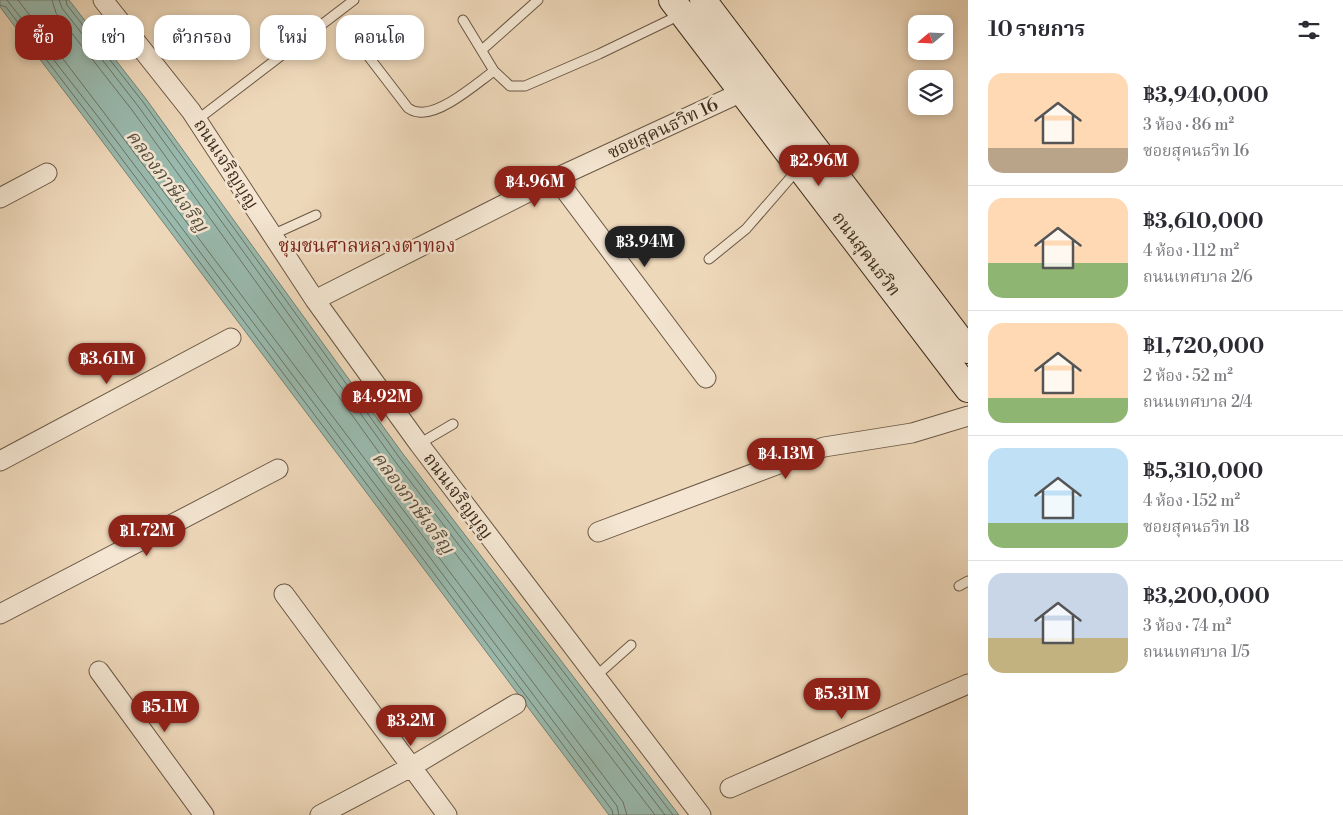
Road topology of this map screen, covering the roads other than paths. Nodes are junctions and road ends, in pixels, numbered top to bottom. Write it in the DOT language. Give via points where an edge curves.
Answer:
graph roads {
  1 [pos="102,0"];
  2 [pos="354,0"];
  3 [pos="538,0"];
  4 [pos="692,5"];
  5 [pos="463,20"];
  6 [pos="483,49"];
  7 [pos="371,60"];
  8 [pos="494,71"];
  9 [pos="742,92"];
  10 [pos="197,120"];
  11 [pos="800,167"];
  12 [pos="47,174"];
  13 [pos="556,178"];
  14 [pos="0,198"];
  15 [pos="316,215"];
  16 [pos="272,235"];
  17 [pos="708,259"];
  18 [pos="315,300"];
  19 [pos="231,338"];
  20 [pos="968,350"];
  21 [pos="706,378"];
  22 [pos="968,389"];
  23 [pos="968,416"];
  24 [pos="453,424"];
  25 [pos="419,444"];
  26 [pos="0,461"];
  27 [pos="278,470"];
  28 [pos="598,532"];
  29 [pos="968,581"];
  30 [pos="958,586"];
  31 [pos="284,594"];
  32 [pos="0,614"];
  33 [pos="631,645"];
  34 [pos="100,671"];
  35 [pos="595,677"];
  36 [pos="968,684"];
  37 [pos="516,704"];
  38 [pos="412,767"];
  39 [pos="730,788"];
  40 [pos="204,815"];
  41 [pos="320,815"];
  42 [pos="447,815"];
  43 [pos="701,815"];
  1 -- 10 [label="street, ถนนเจริญบุญ"];
  2 -- 10 [label="lane"];
  3 -- 6 [label="lane"];
  4 -- 8 [label="lane" via="599,54 525,86 510,86"];
  4 -- 9 [label="main road, ถนนสุคนธวิท"];
  4 -- 20 [label="main road, ถนนสุคนธวิท"];
  5 -- 6 [label="lane"];
  6 -- 8 [label="lane"];
  7 -- 8 [label="lane" via="408,108 419,112 448,103"];
  9 -- 11 [label="main road, ถนนสุคนธวิท"];
  9 -- 13 [label="street, ซอยสุคนธวิท 16"];
  10 -- 16 [label="street, ถนนเจริญบุญ"];
  11 -- 17 [label="lane" via="746,229"];
  11 -- 22 [label="main road, ถนนสุคนธวิท"];
  12 -- 14 [label="street"];
  13 -- 18 [label="street, ซอยสุคนธวิท 16"];
  13 -- 21 [label="street"];
  15 -- 16 [label="lane"];
  16 -- 18 [label="street, ถนนเจริญบุญ"];
  18 -- 25 [label="street, ถนนเจริญบุญ"];
  19 -- 26 [label="street"];
  23 -- 28 [label="street" via="912,433 824,448"];
  24 -- 25 [label="lane"];
  25 -- 35 [label="street, ถนนเจริญบุญ"];
  27 -- 32 [label="street"];
  29 -- 30 [label="lane"];
  31 -- 38 [label="street"];
  33 -- 35 [label="lane"];
  34 -- 40 [label="street"];
  35 -- 43 [label="street, ถนนเจริญบุญ"];
  36 -- 39 [label="street"];
  37 -- 38 [label="street"];
  38 -- 41 [label="street"];
  38 -- 42 [label="street"];
}
